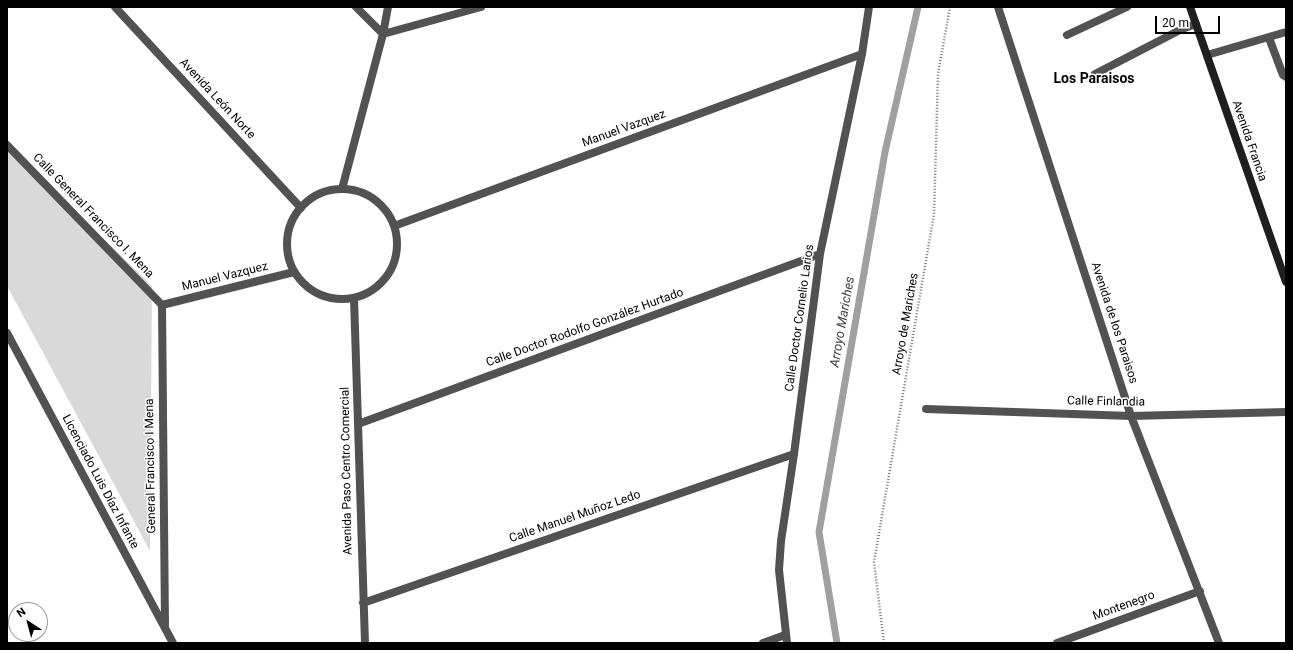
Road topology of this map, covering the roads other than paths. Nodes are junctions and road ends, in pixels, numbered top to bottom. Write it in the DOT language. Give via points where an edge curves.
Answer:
graph roads {
  1 [pos="115,7"];
  2 [pos="356,7"];
  3 [pos="388,7"];
  4 [pos="481,7"];
  5 [pos="869,7"];
  6 [pos="998,7"];
  7 [pos="1127,7"];
  8 [pos="1190,7"];
  9 [pos="1196,24"];
  10 [pos="1286,32"];
  11 [pos="383,34"];
  12 [pos="1067,35"];
  13 [pos="1269,38"];
  14 [pos="862,54"];
  15 [pos="1207,55"];
  16 [pos="1095,74"];
  17 [pos="1286,77"];
  18 [pos="7,145"];
  19 [pos="342,189"];
  20 [pos="301,208"];
  21 [pos="394,226"];
  22 [pos="820,254"];
  23 [pos="294,272"];
  24 [pos="1286,282"];
  25 [pos="354,298"];
  26 [pos="162,305"];
  27 [pos="7,333"];
  28 [pos="926,409"];
  29 [pos="1286,412"];
  30 [pos="1131,416"];
  31 [pos="358,424"];
  32 [pos="794,454"];
  33 [pos="1200,591"];
  34 [pos="363,603"];
  35 [pos="165,628"];
  36 [pos="786,639"];
  37 [pos="172,643"];
  38 [pos="364,643"];
  39 [pos="763,643"];
  40 [pos="1057,643"];
  41 [pos="1219,643"];
  1 -- 20 [label="street, Avenida León Norte"];
  2 -- 11 [label="street"];
  3 -- 11 [label="street"];
  4 -- 11 [label="street"];
  5 -- 14 [label="street, Calle Doctor Cornelio Larios"];
  6 -- 30 [label="street, Avenida de los Paraisos"];
  7 -- 12 [label="street"];
  8 -- 9 [label="street, Avenida Francia"];
  9 -- 15 [label="street, Avenida Francia"];
  9 -- 16 [label="street"];
  10 -- 13 [label="street"];
  11 -- 19 [label="street"];
  13 -- 15 [label="street"];
  13 -- 17 [label="street"];
  14 -- 21 [label="street, Manuel Vazquez"];
  14 -- 22 [label="street, Calle Doctor Cornelio Larios"];
  15 -- 24 [label="street, Avenida Francia"];
  18 -- 26 [label="street, Calle General Francisco I. Mena"];
  19 -- 20 [label="street" via="326,191"];
  19 -- 21 [label="street" via="359,191 374,199 386,211"];
  20 -- 23 [label="street" via="292,222 287,239 288,256"];
  21 -- 25 [label="street" via="397,244 394,262 385,278 371,290"];
  22 -- 31 [label="street, Calle Doctor Rodolfo González Hurtado"];
  22 -- 32 [label="street, Calle Doctor Cornelio Larios"];
  23 -- 25 [label="street" via="306,286 320,295 337,299"];
  23 -- 26 [label="street, Manuel Vazquez"];
  25 -- 31 [label="street, Avenida Paso Centro Comercial"];
  26 -- 35 [label="street, General Francisco I Mena"];
  27 -- 35 [label="street, Licenciado Luis Díaz Infante"];
  28 -- 30 [label="street, Calle Finlandia"];
  29 -- 30 [label="street, Calle Finlandia"];
  30 -- 33 [label="street, Avenida de los Paraisos"];
  31 -- 34 [label="street, Avenida Paso Centro Comercial"];
  32 -- 34 [label="street, Calle Manuel Muñoz Ledo"];
  32 -- 36 [label="street, Calle Doctor Cornelio Larios" via="779,570"];
  33 -- 40 [label="street, Montenegro"];
  33 -- 41 [label="street, Avenida de los Paraisos"];
  34 -- 38 [label="street, Avenida Paso Centro Comercial"];
  35 -- 37 [label="street, Licenciado Luis Díaz Infante"];
  36 -- 39 [label="street"];
}
